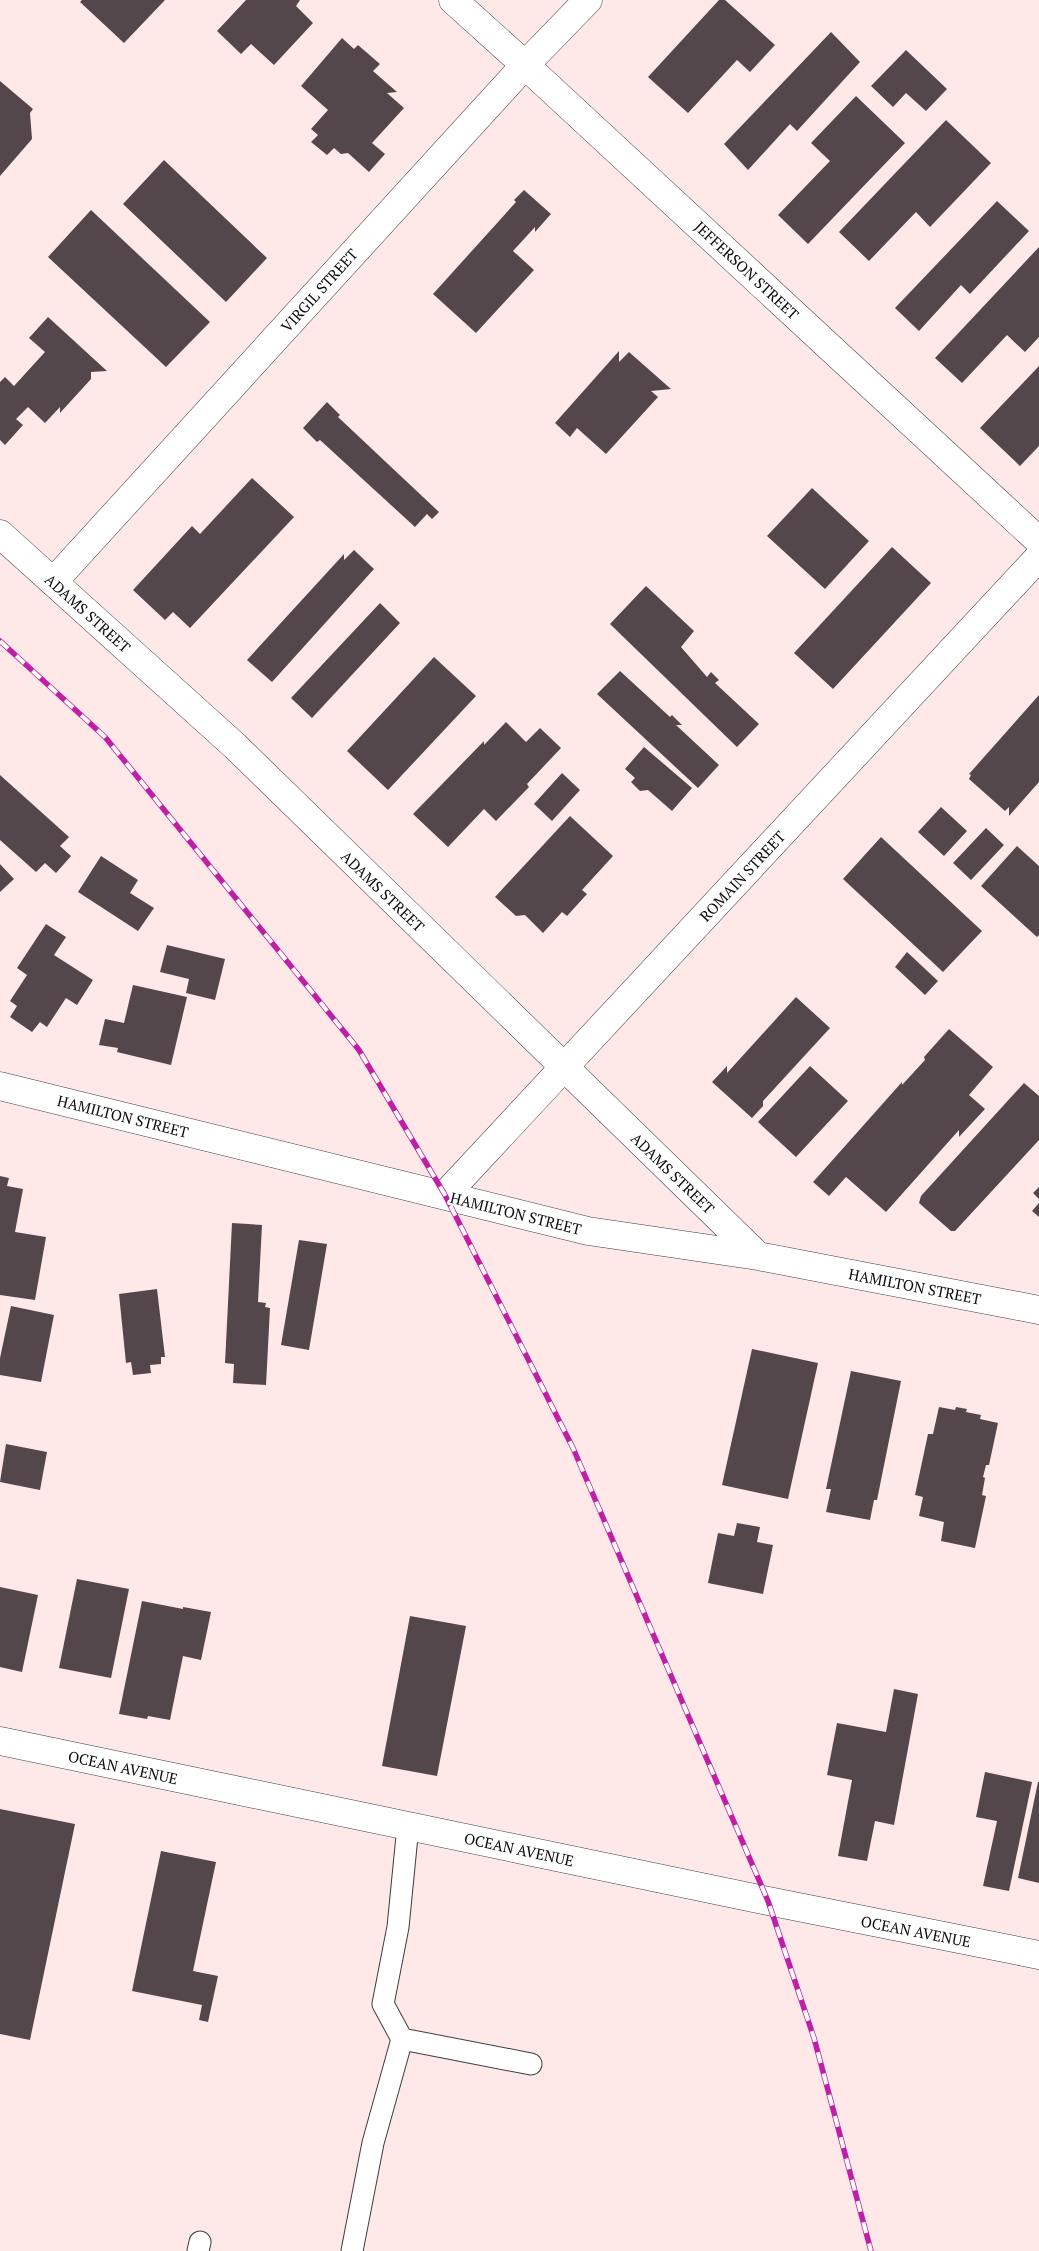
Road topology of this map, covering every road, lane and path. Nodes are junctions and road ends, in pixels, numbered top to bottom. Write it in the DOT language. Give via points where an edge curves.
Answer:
graph roads {
  1 [pos="453,0"];
  2 [pos="588,0"];
  3 [pos="525,65"];
  4 [pos="0,534"];
  5 [pos="1039,541"];
  6 [pos="1039,556"];
  7 [pos="53,582"];
  8 [pos="564,1067"];
  9 [pos="0,1086"];
  10 [pos="445,1196"];
  11 [pos="758,1256"];
  12 [pos="1039,1310"];
  13 [pos="0,1741"];
  14 [pos="408,1826"];
  15 [pos="1039,1955"];
  16 [pos="402,2039"];
  17 [pos="531,2064"];
  18 [pos="352,2251"];
  1 -- 3 [label="street, JEFFERSON STREET"];
  2 -- 3 [label="street, VIRGIL STREET"];
  3 -- 5 [label="street, JEFFERSON STREET"];
  3 -- 7 [label="street, VIRGIL STREET"];
  4 -- 7 [label="street, ADAMS STREET"];
  6 -- 8 [label="street, ROMAIN STREET"];
  7 -- 8 [label="street, ADAMS STREET" via="235,746"];
  8 -- 10 [label="street, ROMAIN STREET"];
  8 -- 11 [label="street, ADAMS STREET"];
  9 -- 10 [label="street, HAMILTON STREET"];
  10 -- 11 [label="street, HAMILTON STREET" via="588,1231"];
  11 -- 12 [label="street, HAMILTON STREET"];
  13 -- 14 [label="street, OCEAN AVENUE"];
  14 -- 15 [label="street, OCEAN AVENUE"];
  14 -- 16 [label="lane" via="398,1926 383,2004"];
  16 -- 17 [label="lane"];
  16 -- 18 [label="lane" via="373,2143"];
}
